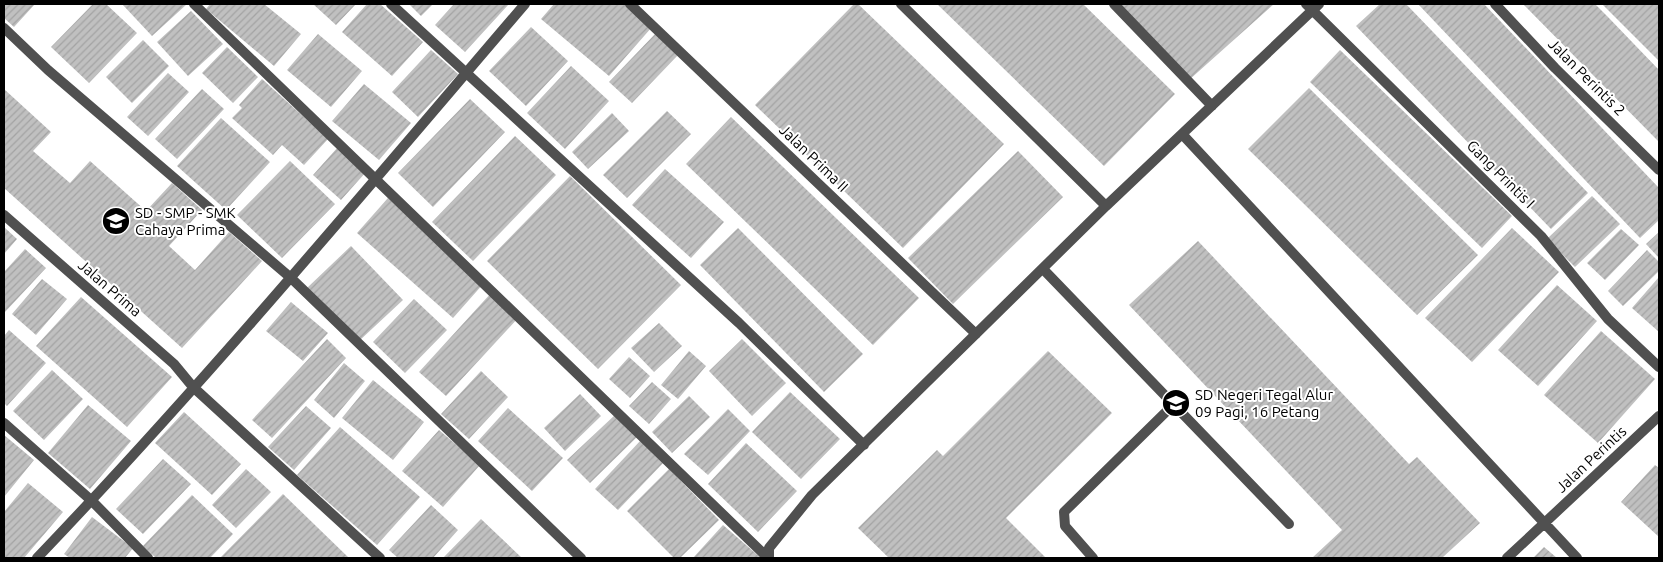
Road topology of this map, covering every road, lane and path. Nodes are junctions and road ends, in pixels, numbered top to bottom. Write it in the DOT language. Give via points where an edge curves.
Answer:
graph roads {
  1 [pos="194,4"];
  2 [pos="391,4"];
  3 [pos="525,4"];
  4 [pos="630,4"];
  5 [pos="901,4"];
  6 [pos="1114,4"];
  7 [pos="1495,4"];
  8 [pos="1313,6"];
  9 [pos="4,28"];
  10 [pos="465,73"];
  11 [pos="1212,106"];
  12 [pos="1182,134"];
  13 [pos="1659,170"];
  14 [pos="375,179"];
  15 [pos="1106,206"];
  16 [pos="4,215"];
  17 [pos="1043,269"];
  18 [pos="291,278"];
  19 [pos="976,334"];
  20 [pos="1659,368"];
  21 [pos="193,387"];
  22 [pos="1173,405"];
  23 [pos="1659,416"];
  24 [pos="4,423"];
  25 [pos="864,445"];
  26 [pos="92,501"];
  27 [pos="1289,524"];
  28 [pos="1544,524"];
  29 [pos="37,558"];
  30 [pos="148,558"];
  31 [pos="380,558"];
  32 [pos="581,558"];
  33 [pos="768,558"];
  34 [pos="1093,558"];
  35 [pos="1507,558"];
  36 [pos="1577,558"];
  1 -- 14 [label="street"];
  2 -- 10 [label="street"];
  3 -- 10 [label="street"];
  4 -- 19 [label="street, Jalan Prima II"];
  5 -- 15 [label="street"];
  6 -- 11 [label="street"];
  7 -- 13 [label="street, Jalan Perintis 2"];
  8 -- 11 [label="street"];
  8 -- 20 [label="street, Gang Printis I" via="1541,236 1608,319"];
  9 -- 18 [label="street" via="48,70"];
  10 -- 14 [label="street"];
  10 -- 25 [label="street" via="739,323"];
  11 -- 12 [label="street"];
  12 -- 15 [label="street"];
  12 -- 28 [label="street"];
  14 -- 18 [label="street"];
  14 -- 33 [label="street"];
  15 -- 17 [label="street"];
  16 -- 21 [label="street, Jalan Prima" via="174,364"];
  17 -- 19 [label="street"];
  17 -- 22 [label="street"];
  18 -- 21 [label="street"];
  18 -- 32 [label="street"];
  19 -- 25 [label="street"];
  21 -- 26 [label="street"];
  21 -- 31 [label="street, Jalan Prima"];
  22 -- 27 [label="street"];
  22 -- 34 [label="street" via="1064,512 1066,526"];
  23 -- 28 [label="street, Jalan Perintis"];
  24 -- 26 [label="street"];
  25 -- 33 [label="street" via="812,495 770,548"];
  26 -- 29 [label="street"];
  26 -- 30 [label="street"];
  28 -- 35 [label="street, Jalan Perintis"];
  28 -- 36 [label="street"];
}
